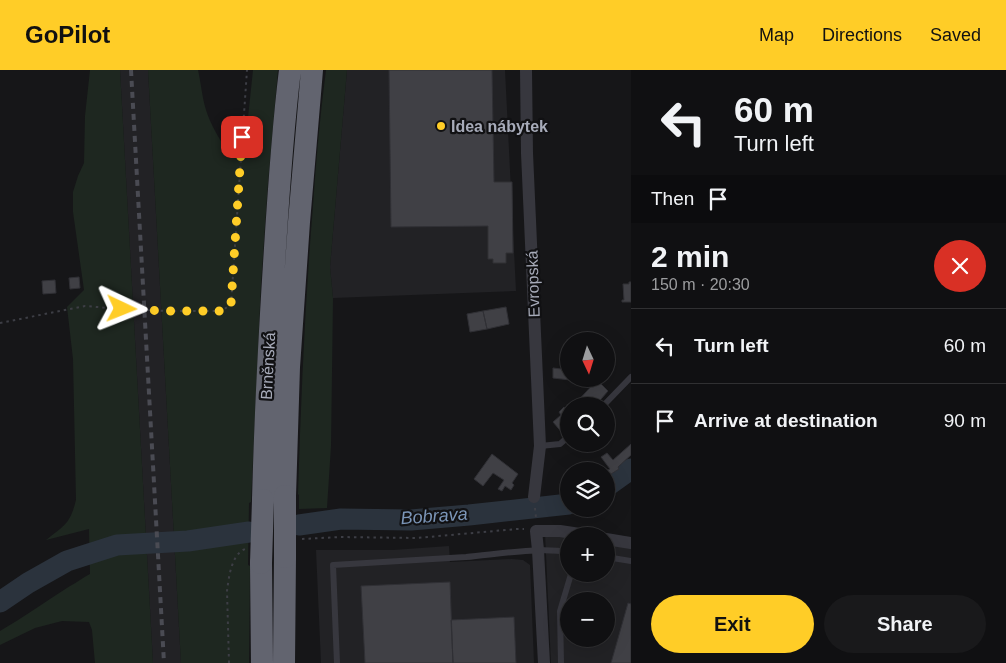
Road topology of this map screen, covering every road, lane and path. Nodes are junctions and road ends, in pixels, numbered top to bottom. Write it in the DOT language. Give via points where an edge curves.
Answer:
graph roads {
  1 [pos="247,70"];
  2 [pos="290,70"];
  3 [pos="312,70"];
  4 [pos="526,70"];
  5 [pos="0,323"];
  6 [pos="631,377"];
  7 [pos="612,397"];
  8 [pos="560,444"];
  9 [pos="540,446"];
  10 [pos="534,497"];
  11 [pos="560,531"];
  12 [pos="615,540"];
  13 [pos="631,543"];
  14 [pos="538,550"];
  15 [pos="560,550"];
  16 [pos="615,558"];
  17 [pos="631,561"];
  18 [pos="569,582"];
  19 [pos="262,663"];
  20 [pos="284,663"];
  21 [pos="337,663"];
  22 [pos="544,663"];
  23 [pos="561,663"];
  1 -- 5 [label="path" via="231,304 222,311 85,306"];
  2 -- 19 [label="highway, Brněnská, bridge" via="268,356 261,563"];
  3 -- 20 [label="highway, Brněnská, bridge" via="289,367"];
  4 -- 9 [label="street, Evropská"];
  6 -- 7 [label="lane"];
  8 -- 9 [label="lane"];
  9 -- 10 [label="street, Evropská"];
  11 -- 14 [label="street" via="536,531"];
  12 -- 13 [label="street"];
  14 -- 15 [label="lane"];
  14 -- 21 [label="lane" via="333,565"];
  14 -- 22 [label="street"];
  16 -- 17 [label="lane"];
  18 -- 23 [label="lane" via="560,611"];
}
